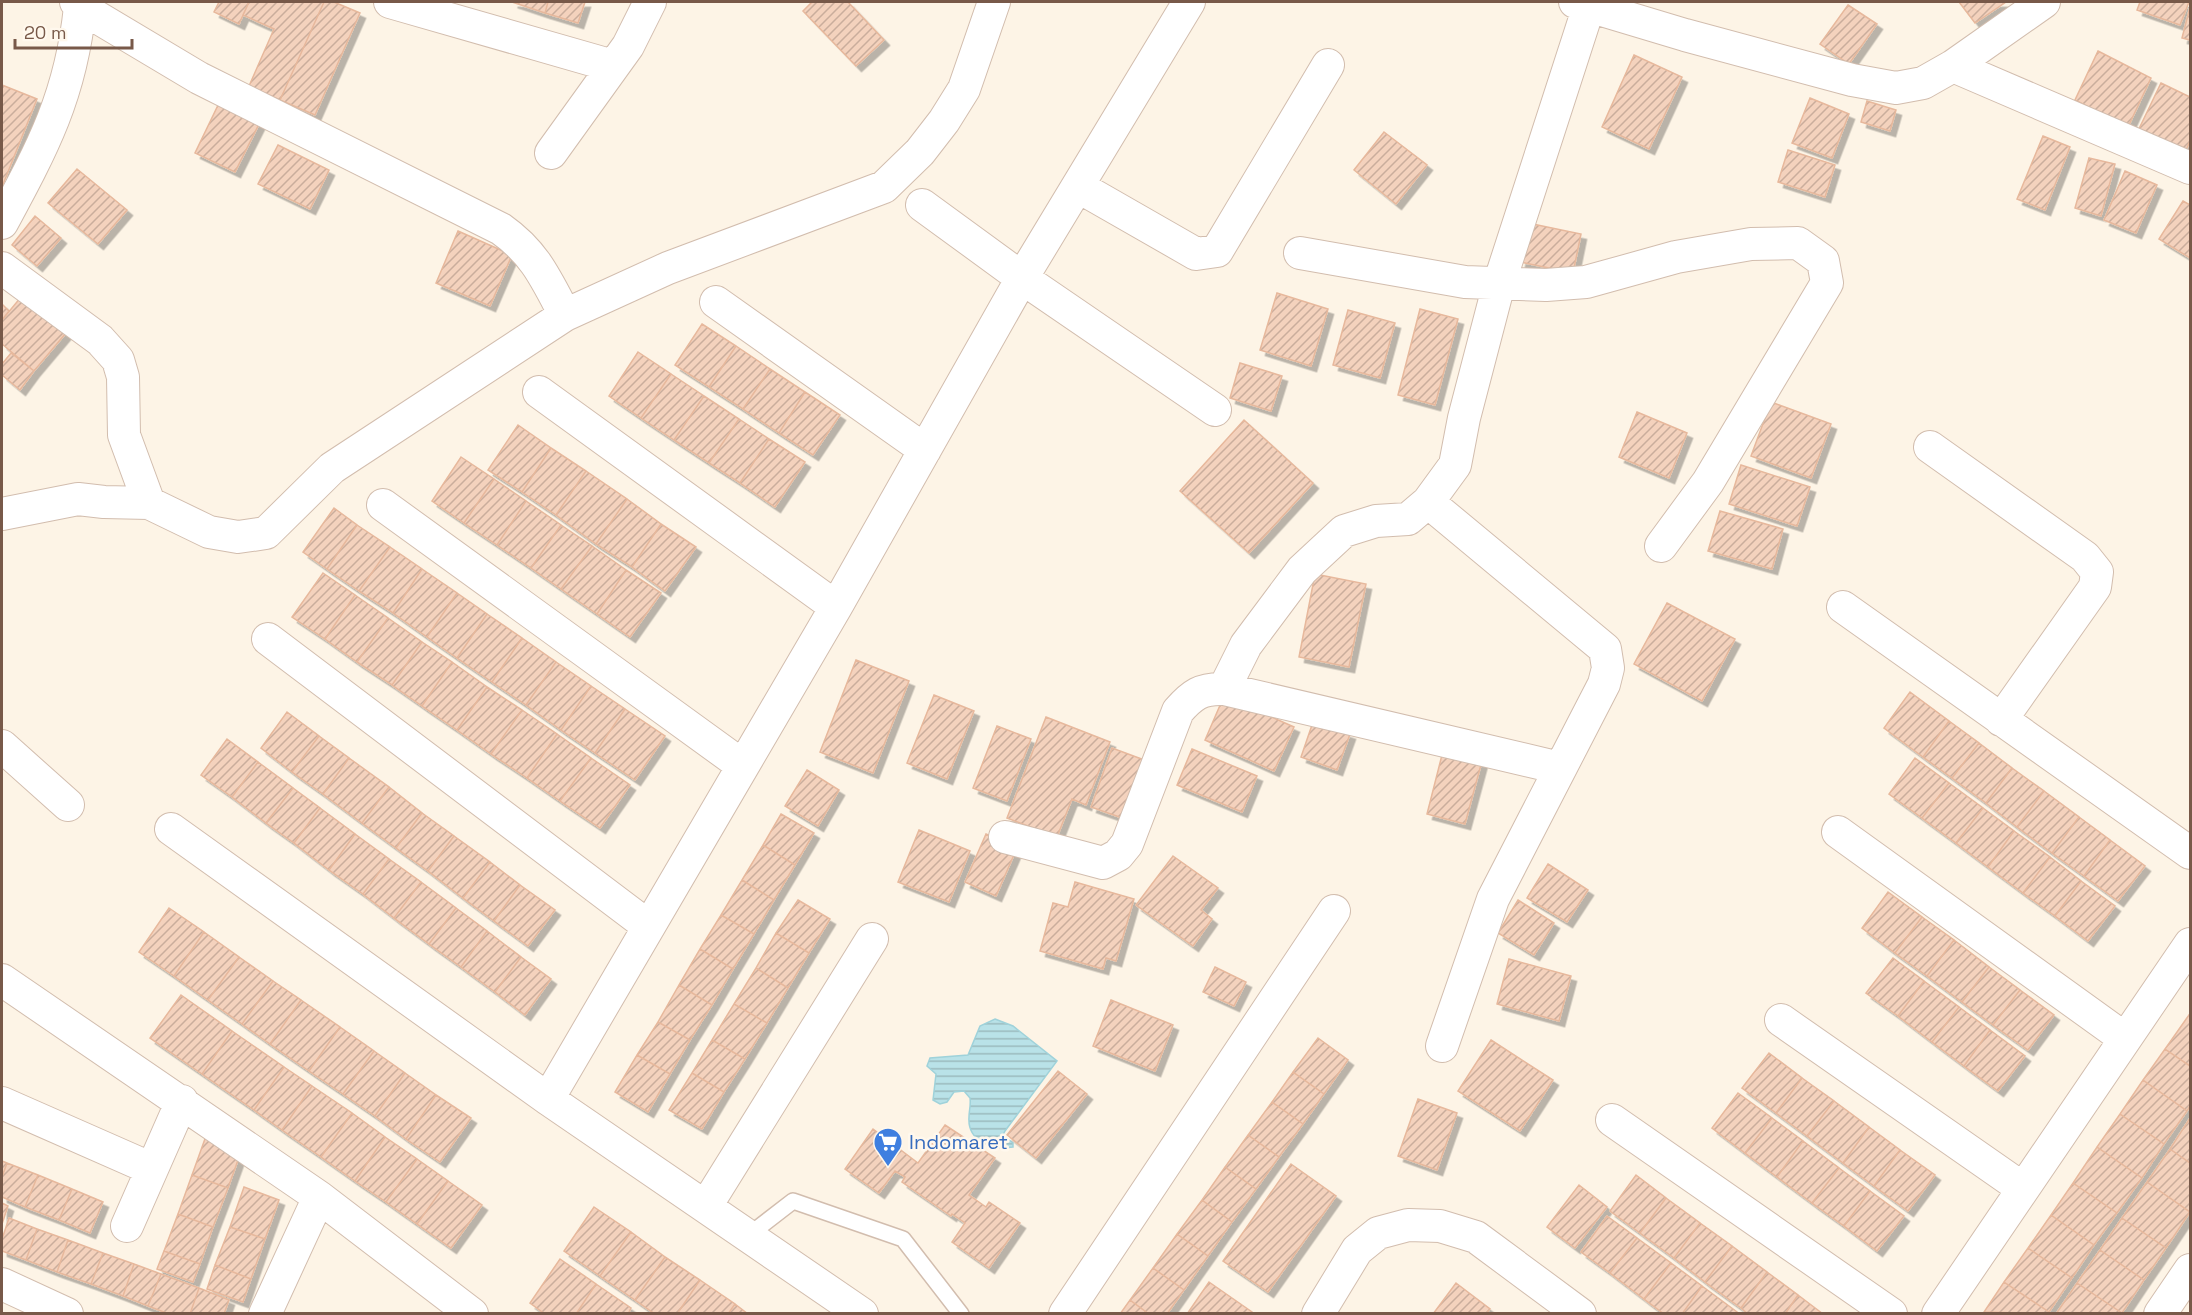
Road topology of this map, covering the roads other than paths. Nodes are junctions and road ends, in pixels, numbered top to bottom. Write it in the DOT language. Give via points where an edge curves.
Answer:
graph roads {
  1 [pos="390,2"];
  2 [pos="650,2"];
  3 [pos="994,2"];
  4 [pos="1189,2"];
  5 [pos="2044,2"];
  6 [pos="78,4"];
  7 [pos="1582,4"];
  8 [pos="1328,65"];
  9 [pos="613,66"];
  10 [pos="1953,66"];
  11 [pos="551,153"];
  12 [pos="2190,168"];
  13 [pos="1079,187"];
  14 [pos="922,205"];
  15 [pos="2,223"];
  16 [pos="1300,253"];
  17 [pos="2,268"];
  18 [pos="1022,278"];
  19 [pos="1499,284"];
  20 [pos="716,302"];
  21 [pos="565,315"];
  22 [pos="539,392"];
  23 [pos="1215,410"];
  24 [pos="1930,447"];
  25 [pos="925,450"];
  26 [pos="1428,502"];
  27 [pos="149,503"];
  28 [pos="383,505"];
  29 [pos="2,514"];
  30 [pos="1661,546"];
  31 [pos="836,607"];
  32 [pos="1843,607"];
  33 [pos="268,639"];
  34 [pos="1224,689"];
  35 [pos="2001,720"];
  36 [pos="2,747"];
  37 [pos="743,766"];
  38 [pos="1560,768"];
  39 [pos="68,806"];
  40 [pos="171,829"];
  41 [pos="1838,832"];
  42 [pos="1005,837"];
  43 [pos="2190,853"];
  44 [pos="1334,911"];
  45 [pos="648,926"];
  46 [pos="872,939"];
  47 [pos="2190,944"];
  48 [pos="2,980"];
  49 [pos="1781,1020"];
  50 [pos="2124,1038"];
  51 [pos="1442,1046"];
  52 [pos="548,1099"];
  53 [pos="182,1101"];
  54 [pos="2,1103"];
  55 [pos="1612,1119"];
  56 [pos="152,1169"];
  57 [pos="2022,1188"];
  58 [pos="319,1197"];
  59 [pos="706,1206"];
  60 [pos="127,1226"];
  61 [pos="748,1235"];
  62 [pos="2190,1270"];
  63 [pos="2,1284"];
  64 [pos="465,1312"];
  65 [pos="67,1314"];
  66 [pos="265,1314"];
  67 [pos="862,1314"];
  68 [pos="961,1314"];
  69 [pos="1065,1314"];
  70 [pos="1318,1314"];
  71 [pos="1580,1314"];
  72 [pos="1891,1314"];
  73 [pos="1938,1314"];
  74 [pos="2160,1314"];
  1 -- 9 [label="street"];
  2 -- 9 [label="street"];
  3 -- 21 [label="street" via="964,89 920,152 884,187 668,268"];
  4 -- 13 [label="street"];
  5 -- 10 [label="street"];
  6 -- 15 [label="street" via="71,70 60,106"];
  6 -- 21 [label="street" via="199,78 501,229 522,244 540,267"];
  7 -- 10 [label="street" via="1829,74 1896,88 1923,83"];
  7 -- 19 [label="street"];
  8 -- 13 [label="street" via="1217,251 1196,254"];
  9 -- 11 [label="street"];
  10 -- 12 [label="street"];
  13 -- 18 [label="street"];
  14 -- 18 [label="street"];
  16 -- 19 [label="street" via="1465,282"];
  17 -- 27 [label="street" via="100,340 118,360 123,377 124,435"];
  18 -- 23 [label="street"];
  18 -- 25 [label="street"];
  19 -- 26 [label="street" via="1455,465"];
  19 -- 30 [label="street" via="1586,282 1676,257 1751,244 1798,243 1823,261 1827,283 1708,482"];
  20 -- 25 [label="street"];
  21 -- 27 [label="street" via="332,468 266,533 238,537 209,532"];
  22 -- 31 [label="street"];
  24 -- 35 [label="street" via="2085,557 2097,572 2095,587"];
  25 -- 31 [label="street"];
  26 -- 34 [label="street" via="1408,519 1376,521 1344,531 1302,570 1246,645"];
  26 -- 38 [label="street" via="1605,649 1608,668 1604,684"];
  27 -- 29 [label="street" via="78,498"];
  28 -- 37 [label="street"];
  31 -- 37 [label="street"];
  32 -- 35 [label="street"];
  33 -- 45 [label="street"];
  34 -- 38 [label="street"];
  34 -- 42 [label="street" via="1208,688 1193,695 1178,711 1127,844 1118,855 1103,863"];
  35 -- 43 [label="street"];
  36 -- 39 [label="street"];
  37 -- 45 [label="street"];
  38 -- 51 [label="street" via="1493,899"];
  40 -- 52 [label="street"];
  41 -- 50 [label="street"];
  44 -- 69 [label="street"];
  45 -- 52 [label="street"];
  46 -- 59 [label="street"];
  47 -- 50 [label="street"];
  48 -- 53 [label="street"];
  49 -- 57 [label="street"];
  50 -- 57 [label="street"];
  52 -- 59 [label="street"];
  53 -- 56 [label="street"];
  53 -- 58 [label="street"];
  54 -- 56 [label="street"];
  55 -- 72 [label="street"];
  56 -- 60 [label="street"];
  57 -- 73 [label="street"];
  58 -- 64 [label="street"];
  58 -- 66 [label="street"];
  59 -- 61 [label="street"];
  61 -- 67 [label="street"];
  61 -- 68 [label="lane" via="794,1202 903,1239"];
  62 -- 74 [label="street"];
  63 -- 65 [label="street"];
  70 -- 71 [label="street" via="1357,1250 1378,1233 1408,1225 1440,1226 1476,1237"];
}
